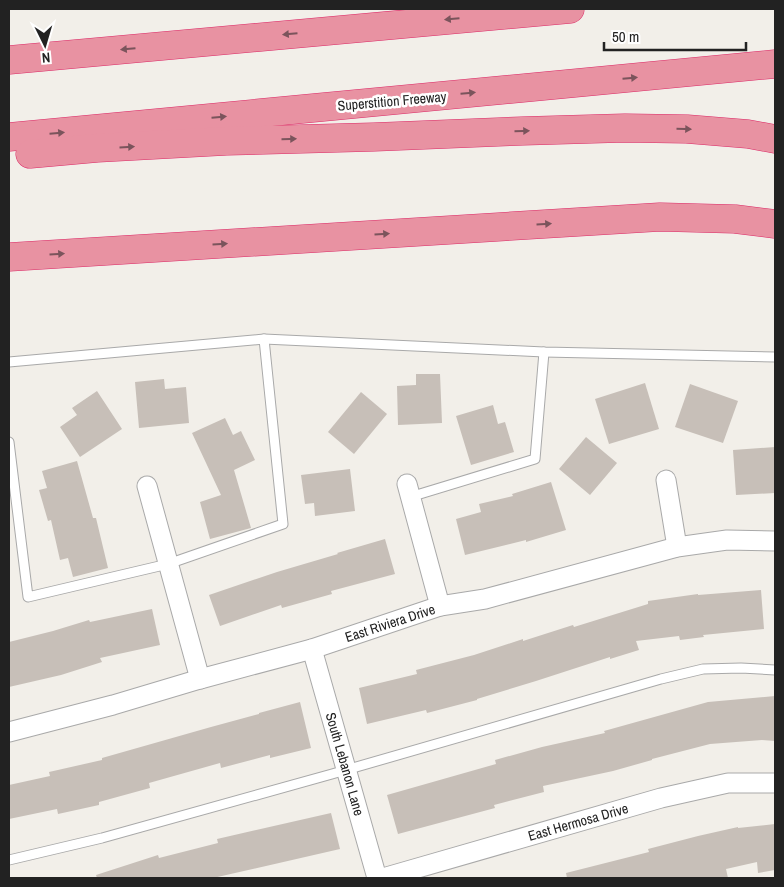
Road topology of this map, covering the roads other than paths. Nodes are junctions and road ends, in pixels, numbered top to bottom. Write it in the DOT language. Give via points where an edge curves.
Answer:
graph roads {
  1 [pos="570,9"];
  2 [pos="9,60"];
  3 [pos="775,64"];
  4 [pos="9,137"];
  5 [pos="775,139"];
  6 [pos="9,156"];
  7 [pos="775,224"];
  8 [pos="9,257"];
  9 [pos="264,340"];
  10 [pos="544,352"];
  11 [pos="775,357"];
  12 [pos="9,362"];
  13 [pos="9,442"];
  14 [pos="666,480"];
  15 [pos="147,486"];
  16 [pos="409,490"];
  17 [pos="775,541"];
  18 [pos="678,547"];
  19 [pos="168,564"];
  20 [pos="440,606"];
  21 [pos="312,649"];
  22 [pos="775,670"];
  23 [pos="200,679"];
  24 [pos="9,732"];
  25 [pos="346,770"];
  26 [pos="775,783"];
  27 [pos="9,860"];
  28 [pos="377,878"];
  29 [pos="383,878"];
  1 -- 2 [label="highway, one-way"];
  4 -- 3 [label="highway, Superstition Freeway, one-way"];
  6 -- 5 [label="highway, one-way" via="226,141 625,128 687,129"];
  8 -- 7 [label="highway, one-way" via="660,217 735,219"];
  9 -- 10 [label="lane"];
  9 -- 12 [label="lane"];
  9 -- 19 [label="lane" via="282,524"];
  10 -- 11 [label="lane"];
  10 -- 16 [label="lane" via="535,459"];
  13 -- 19 [label="lane" via="28,596"];
  14 -- 18 [label="street"];
  15 -- 19 [label="street"];
  16 -- 20 [label="street"];
  17 -- 18 [label="street, East Riviera Drive" via="727,540"];
  18 -- 20 [label="street, East Riviera Drive" via="485,599"];
  19 -- 23 [label="street"];
  20 -- 21 [label="street, East Riviera Drive"];
  21 -- 23 [label="street, East Riviera Drive"];
  21 -- 25 [label="street, South Lebanon Lane"];
  22 -- 25 [label="lane" via="703,668"];
  23 -- 24 [label="street, East Riviera Drive"];
  25 -- 27 [label="lane" via="102,838"];
  25 -- 28 [label="street, South Lebanon Lane"];
  26 -- 29 [label="street, East Hermosa Drive" via="728,783 661,798"];
}
